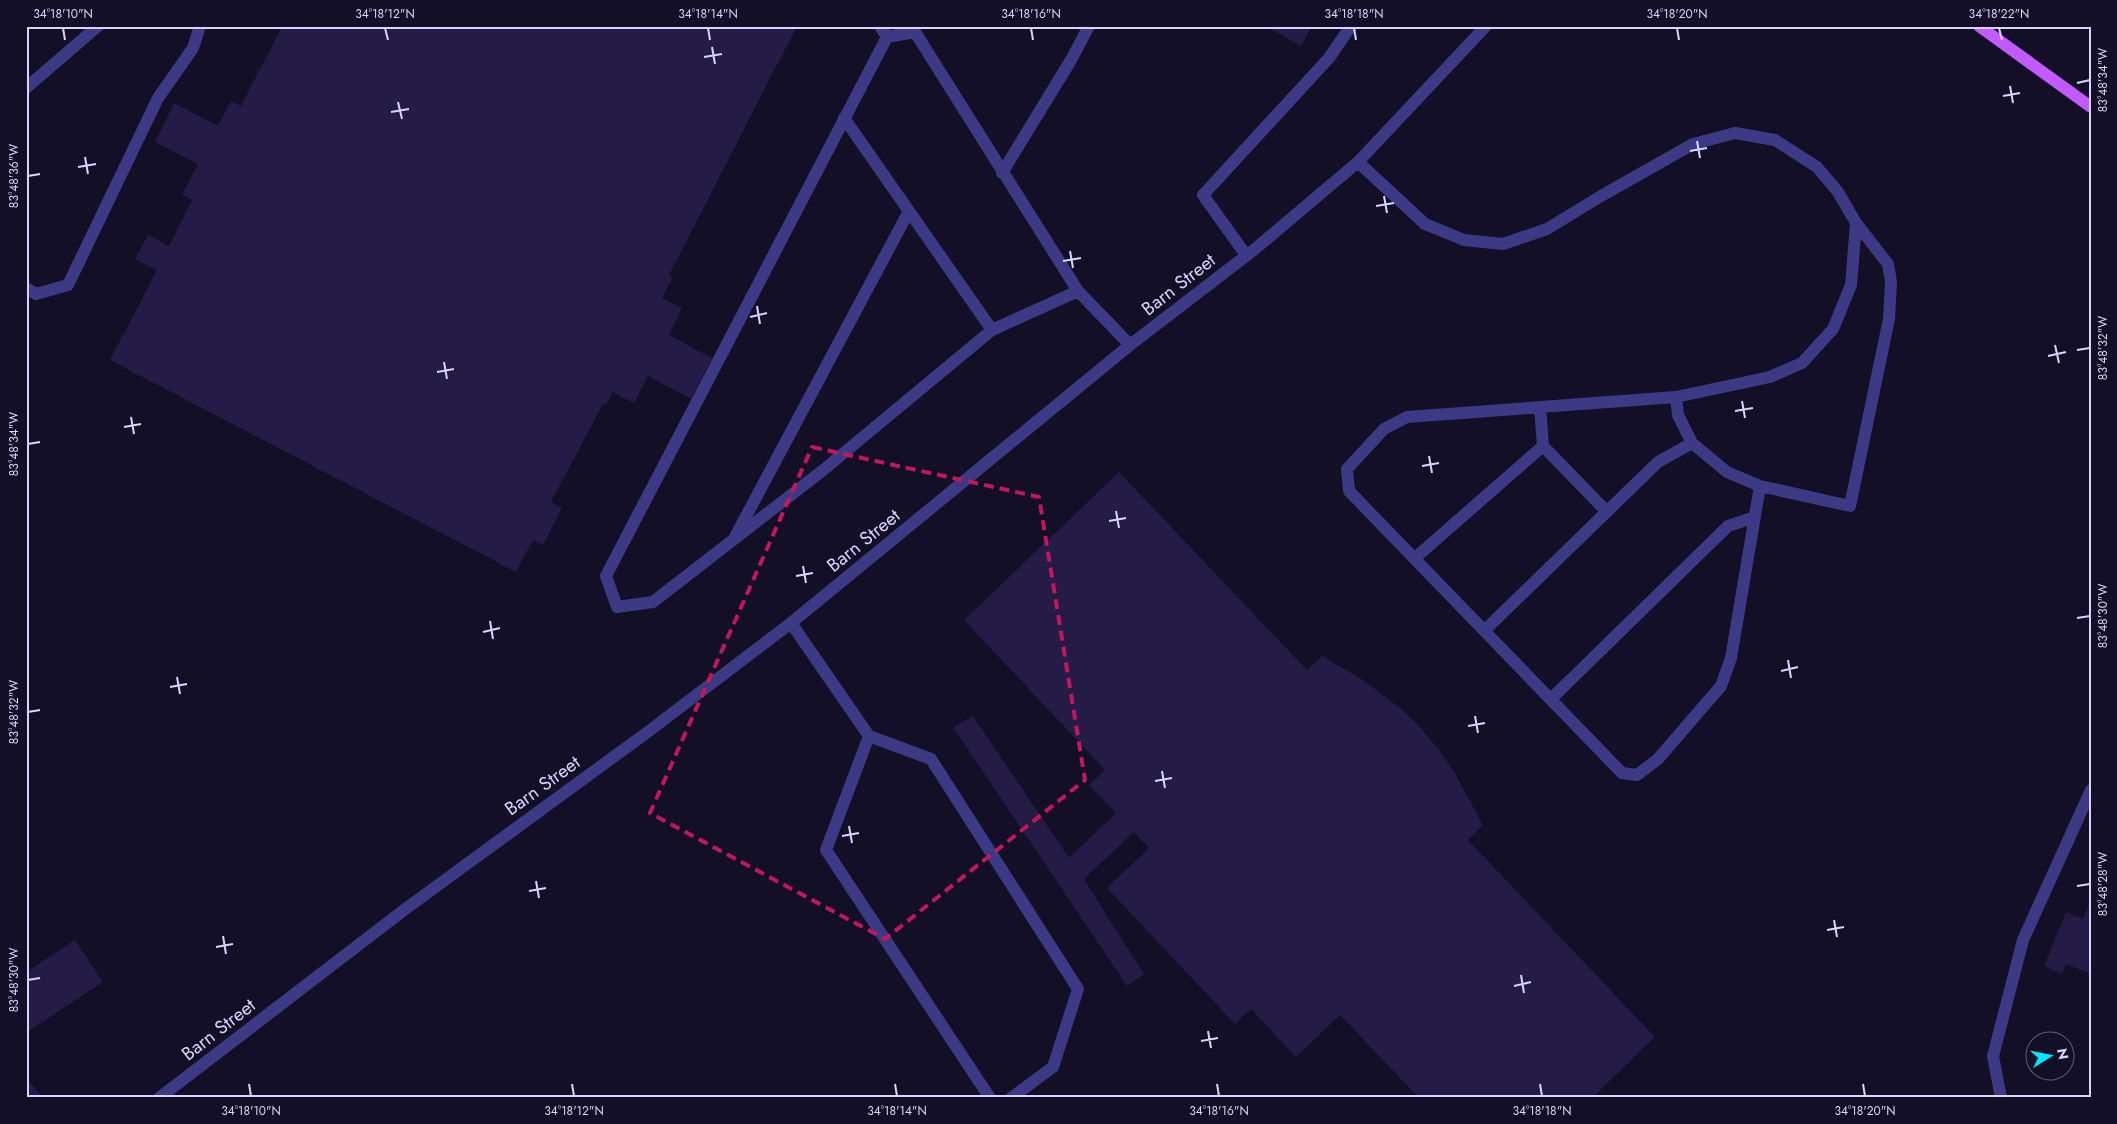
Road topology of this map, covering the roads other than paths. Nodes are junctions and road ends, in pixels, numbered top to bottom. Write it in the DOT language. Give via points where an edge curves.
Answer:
graph roads {
  1 [pos="98,26"];
  2 [pos="200,26"];
  3 [pos="1089,26"];
  4 [pos="1351,26"];
  5 [pos="1486,26"];
  6 [pos="1979,26"];
  7 [pos="883,32"];
  8 [pos="26,88"];
  9 [pos="2091,108"];
  10 [pos="844,118"];
  11 [pos="1358,162"];
  12 [pos="1002,173"];
  13 [pos="909,211"];
  14 [pos="1856,222"];
  15 [pos="1246,255"];
  16 [pos="26,288"];
  17 [pos="1078,291"];
  18 [pos="992,330"];
  19 [pos="1130,345"];
  20 [pos="1676,397"];
  21 [pos="1540,407"];
  22 [pos="1692,444"];
  23 [pos="1543,446"];
  24 [pos="1760,486"];
  25 [pos="1607,512"];
  26 [pos="1755,517"];
  27 [pos="732,541"];
  28 [pos="1415,558"];
  29 [pos="791,623"];
  30 [pos="1484,630"];
  31 [pos="1551,699"];
  32 [pos="869,736"];
  33 [pos="2091,790"];
  34 [pos="159,1098"];
  35 [pos="990,1098"];
  36 [pos="1011,1098"];
  37 [pos="2001,1098"];
  1 -- 8 [label="street"];
  2 -- 16 [label="street" via="193,48 158,98 68,285 36,294"];
  3 -- 12 [label="street"];
  4 -- 15 [label="street" via="1329,58 1203,195"];
  5 -- 11 [label="street, Barn Street"];
  6 -- 9 [label="main road"];
  7 -- 10 [label="street"];
  7 -- 12 [label="street" via="915,32"];
  10 -- 13 [label="street"];
  10 -- 27 [label="street" via="606,576 618,607 653,602"];
  11 -- 14 [label="street" via="1425,224 1464,240 1504,244 1547,229 1693,144 1735,133 1775,140 1817,167 1838,192"];
  11 -- 15 [label="street, Barn Street"];
  12 -- 17 [label="street"];
  13 -- 18 [label="street"];
  13 -- 27 [label="street"];
  14 -- 20 [label="street" via="1851,285 1833,329 1802,363 1770,377"];
  14 -- 24 [label="street" via="1888,264 1891,282 1889,319 1850,506"];
  15 -- 19 [label="street, Barn Street"];
  17 -- 18 [label="street"];
  17 -- 19 [label="street"];
  18 -- 27 [label="street"];
  19 -- 29 [label="street, Barn Street"];
  20 -- 21 [label="street"];
  20 -- 22 [label="street" via="1678,416"];
  21 -- 23 [label="street"];
  21 -- 28 [label="street" via="1407,417 1384,429 1348,469 1350,491"];
  22 -- 24 [label="street" via="1727,472"];
  22 -- 25 [label="street" via="1658,462"];
  23 -- 25 [label="street"];
  23 -- 28 [label="street"];
  24 -- 26 [label="street"];
  25 -- 30 [label="street"];
  26 -- 31 [label="street" via="1728,526"];
  26 -- 31 [label="street" via="1731,658 1721,686 1658,759 1637,775 1622,773"];
  28 -- 30 [label="street"];
  29 -- 32 [label="street"];
  29 -- 34 [label="street, Barn Street" via="404,910"];
  30 -- 31 [label="street"];
  32 -- 35 [label="street" via="826,850"];
  32 -- 36 [label="street" via="931,759 1078,989 1053,1067"];
  33 -- 37 [label="street" via="2023,940 1993,1056"];
}
